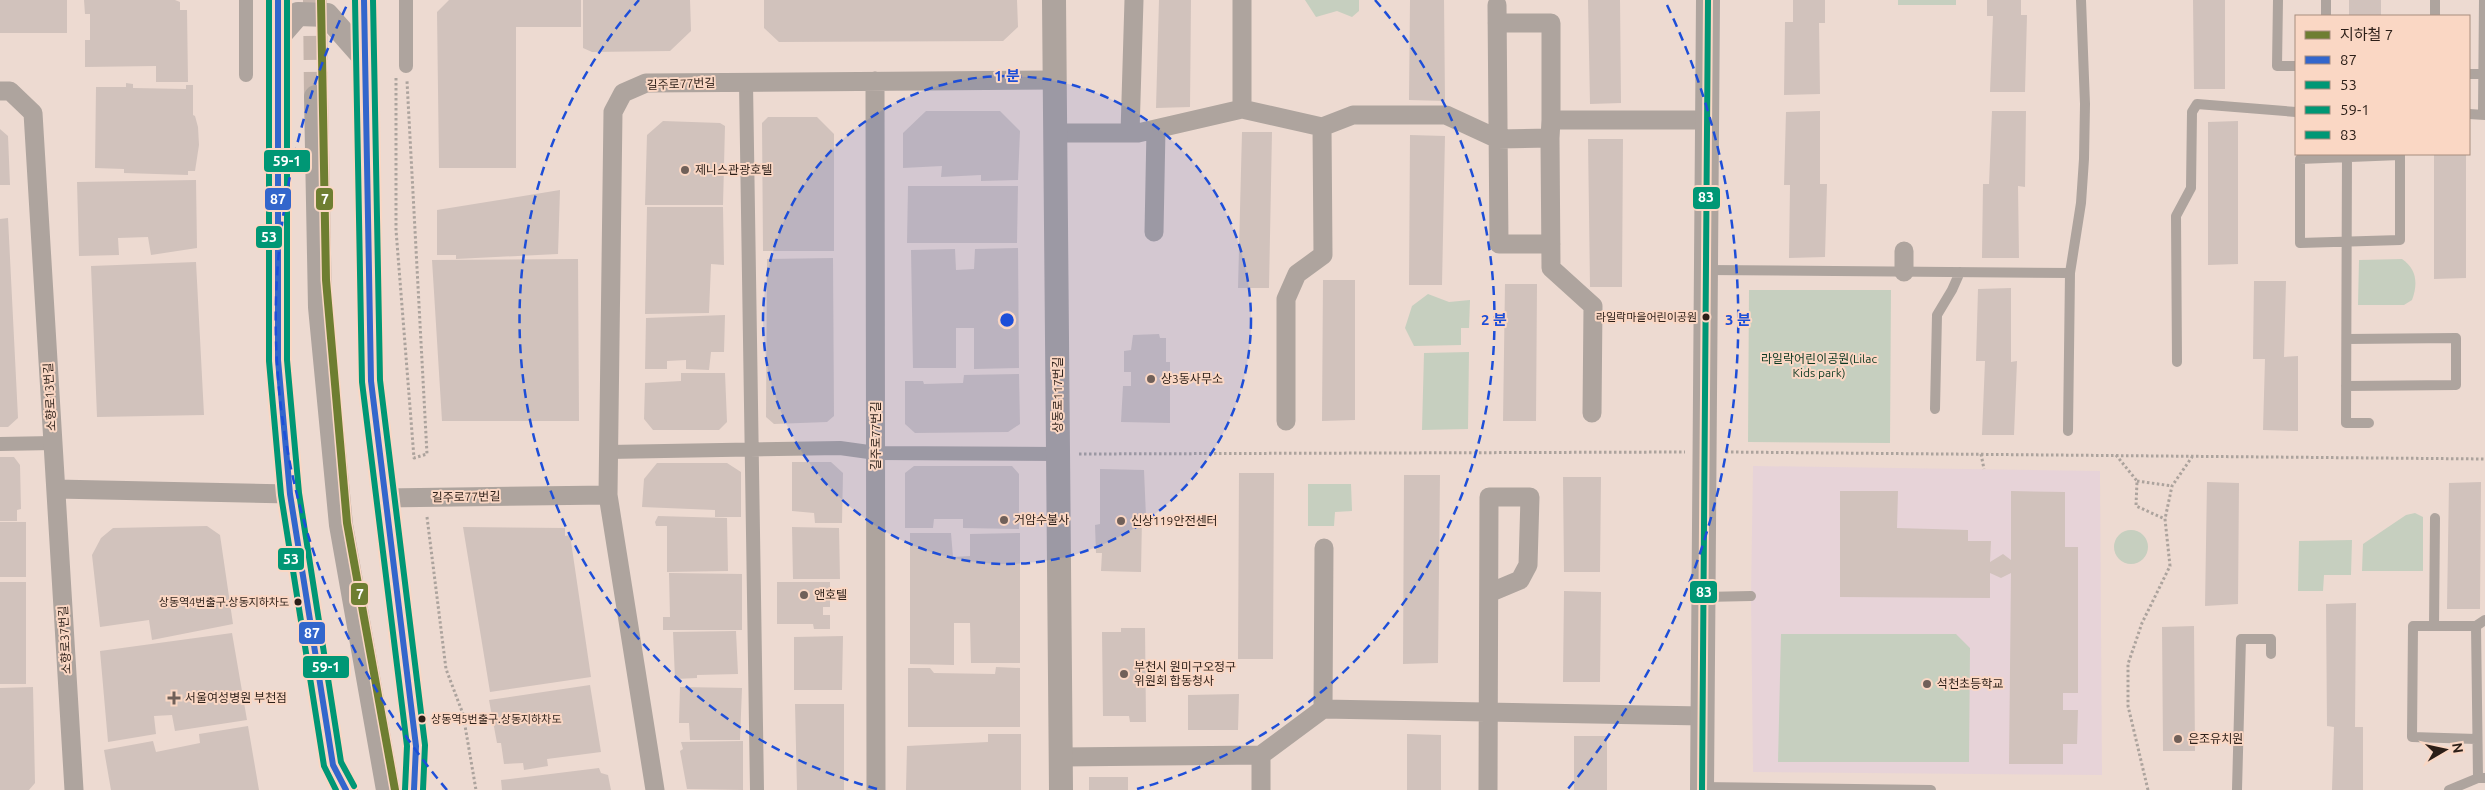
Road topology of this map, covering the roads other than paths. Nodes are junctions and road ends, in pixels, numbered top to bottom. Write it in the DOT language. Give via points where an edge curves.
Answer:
graph roads {
  1 [pos="246,0"];
  2 [pos="278,0"];
  3 [pos="364,0"];
  4 [pos="406,0"];
  5 [pos="1054,0"];
  6 [pos="1134,0"];
  7 [pos="1242,0"];
  8 [pos="1708,0"];
  9 [pos="2081,0"];
  10 [pos="2278,0"];
  11 [pos="2326,0"];
  12 [pos="2435,0"];
  13 [pos="2484,0"];
  14 [pos="2326,15"];
  15 [pos="2435,15"];
  16 [pos="278,37"];
  17 [pos="365,58"];
  18 [pos="2295,66"];
  19 [pos="401,67"];
  20 [pos="2470,74"];
  21 [pos="2483,74"];
  22 [pos="246,75"];
  23 [pos="1055,80"];
  24 [pos="875,81"];
  25 [pos="746,83"];
  26 [pos="0,90"];
  27 [pos="316,97"];
  28 [pos="1242,109"];
  29 [pos="2295,112"];
  30 [pos="2470,114"];
  31 [pos="2484,114"];
  32 [pos="1708,120"];
  33 [pos="1322,127"];
  34 [pos="1156,129"];
  35 [pos="1551,129"];
  36 [pos="1055,133"];
  37 [pos="1130,133"];
  38 [pos="1498,139"];
  39 [pos="2347,155"];
  40 [pos="1154,232"];
  41 [pos="2347,242"];
  42 [pos="1551,244"];
  43 [pos="1904,251"];
  44 [pos="1707,270"];
  45 [pos="1904,272"];
  46 [pos="1960,272"];
  47 [pos="2070,273"];
  48 [pos="2347,338"];
  49 [pos="2177,362"];
  50 [pos="2346,386"];
  51 [pos="1935,409"];
  52 [pos="1592,413"];
  53 [pos="1286,421"];
  54 [pos="2369,423"];
  55 [pos="2068,431"];
  56 [pos="53,443"];
  57 [pos="0,444"];
  58 [pos="751,449"];
  59 [pos="608,452"];
  60 [pos="876,453"];
  61 [pos="1058,454"];
  62 [pos="56,490"];
  63 [pos="290,494"];
  64 [pos="608,495"];
  65 [pos="384,498"];
  66 [pos="2435,518"];
  67 [pos="1324,548"];
  68 [pos="1489,593"];
  69 [pos="1751,596"];
  70 [pos="1704,597"];
  71 [pos="2485,620"];
  72 [pos="2434,626"];
  73 [pos="2476,626"];
  74 [pos="2271,654"];
  75 [pos="1323,709"];
  76 [pos="1489,712"];
  77 [pos="1703,716"];
  78 [pos="2476,738"];
  79 [pos="1261,754"];
  80 [pos="1061,757"];
  81 [pos="2481,778"];
  82 [pos="1702,788"];
  83 [pos="74,790"];
  84 [pos="346,790"];
  85 [pos="388,790"];
  86 [pos="414,790"];
  87 [pos="654,790"];
  88 [pos="757,790"];
  89 [pos="876,790"];
  90 [pos="1061,790"];
  91 [pos="1261,790"];
  92 [pos="1488,790"];
  93 [pos="1858,790"];
  94 [pos="1931,790"];
  95 [pos="2238,790"];
  96 [pos="2449,790"];
  1 -- 22 [label="street"];
  2 -- 16 [label="street"];
  3 -- 17 [label="street"];
  4 -- 19 [label="street"];
  5 -- 23 [label="street, 상동로117번길"];
  6 -- 37 [label="street"];
  7 -- 28 [label="street"];
  8 -- 32 [label="street"];
  9 -- 47 [label="lane" via="2084,159"];
  10 -- 18 [label="lane" via="2277,66"];
  11 -- 14 [label="lane"];
  12 -- 15 [label="lane"];
  13 -- 21 [label="lane"];
  16 -- 17 [label="street" via="298,14 327,15"];
  16 -- 63 [label="street" via="278,360"];
  17 -- 65 [label="street" via="371,381"];
  20 -- 21 [label="lane"];
  21 -- 31 [label="lane"];
  23 -- 24 [label="street, 길주로77번길"];
  23 -- 36 [label="street, 상동로117번길"];
  24 -- 25 [label="street, 길주로77번길"];
  24 -- 60 [label="street, 길주로77번길"];
  25 -- 58 [label="street"];
  25 -- 59 [label="street, 길주로77번길" via="646,84 623,93 613,112"];
  26 -- 56 [label="street, 소향로13번길" via="10,91 33,113"];
  27 -- 85 [label="street" via="320,307 341,525"];
  28 -- 33 [label="street"];
  28 -- 34 [label="street"];
  29 -- 49 [label="lane" via="2197,104 2192,112 2191,188 2176,216"];
  30 -- 31 [label="lane"];
  32 -- 35 [label="street"];
  32 -- 44 [label="street"];
  33 -- 38 [label="street" via="1353,115 1446,115"];
  33 -- 53 [label="street" via="1322,255 1296,274 1286,299"];
  34 -- 37 [label="street"];
  34 -- 40 [label="street"];
  35 -- 38 [label="street"];
  35 -- 38 [label="street" via="1551,23 1497,14"];
  35 -- 42 [label="street"];
  36 -- 37 [label="street"];
  36 -- 61 [label="street, 상동로117번길"];
  38 -- 42 [label="street" via="1499,244"];
  39 -- 41 [label="lane"];
  39 -- 41 [label="lane" via="2300,158 2300,243"];
  39 -- 41 [label="lane" via="2400,155 2400,240"];
  41 -- 48 [label="lane"];
  42 -- 52 [label="street" via="1551,268 1593,306"];
  43 -- 45 [label="street"];
  44 -- 45 [label="lane"];
  44 -- 70 [label="street"];
  45 -- 46 [label="lane"];
  46 -- 47 [label="lane"];
  46 -- 51 [label="lane" via="1936,315"];
  47 -- 55 [label="lane"];
  48 -- 50 [label="lane"];
  48 -- 50 [label="lane" via="2456,338 2456,385"];
  50 -- 54 [label="lane" via="2346,423"];
  56 -- 57 [label="street"];
  56 -- 62 [label="street, 소향로13번길"];
  58 -- 59 [label="street"];
  58 -- 60 [label="street" via="840,448"];
  58 -- 88 [label="street"];
  59 -- 64 [label="street, 길주로77번길"];
  60 -- 61 [label="street"];
  60 -- 89 [label="street, 길주로77번길"];
  61 -- 80 [label="street, 상동로117번길"];
  62 -- 63 [label="street"];
  62 -- 83 [label="street, 소향로37번길"];
  63 -- 84 [label="street" via="333,766"];
  64 -- 65 [label="street, 길주로77번길"];
  64 -- 87 [label="street, 길주로77번길"];
  65 -- 86 [label="street" via="416,746"];
  66 -- 72 [label="lane"];
  67 -- 75 [label="street"];
  68 -- 68 [label="street" via="1489,497 1530,497 1528,565 1520,580"];
  68 -- 76 [label="street"];
  69 -- 70 [label="lane"];
  70 -- 77 [label="street"];
  71 -- 73 [label="lane"];
  72 -- 73 [label="lane"];
  72 -- 78 [label="lane" via="2413,626 2412,737"];
  73 -- 78 [label="lane"];
  74 -- 95 [label="lane" via="2271,638 2241,639"];
  75 -- 76 [label="street"];
  75 -- 79 [label="street"];
  76 -- 77 [label="street"];
  76 -- 92 [label="street"];
  77 -- 82 [label="street"];
  78 -- 81 [label="lane"];
  79 -- 80 [label="street"];
  79 -- 91 [label="street"];
  80 -- 90 [label="street, 상동로117번길"];
  81 -- 96 [label="lane"];
  82 -- 93 [label="lane"];
  93 -- 94 [label="lane"];
}
